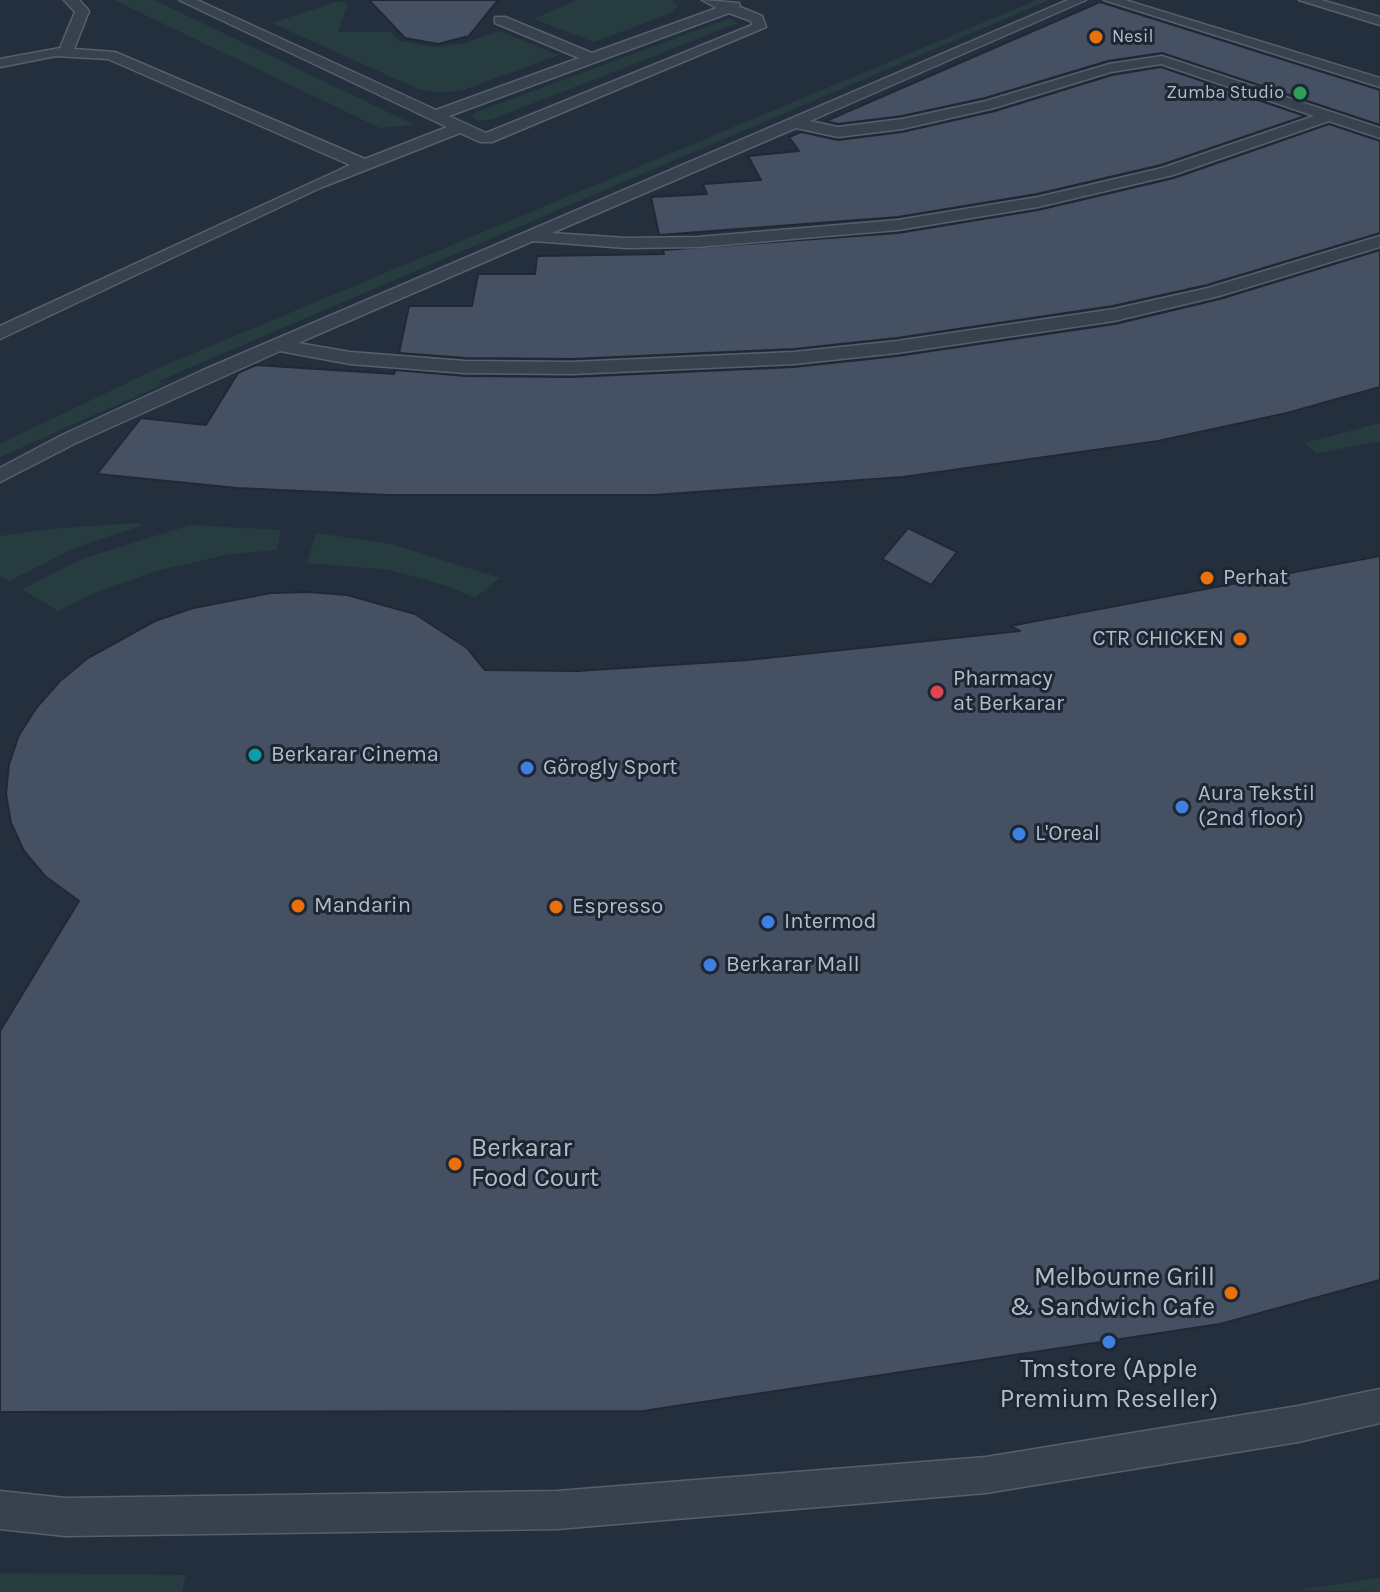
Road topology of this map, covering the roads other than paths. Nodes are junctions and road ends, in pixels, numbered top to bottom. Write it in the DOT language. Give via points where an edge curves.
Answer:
graph roads {
  1 [pos="71,0"];
  2 [pos="186,0"];
  3 [pos="709,0"];
  4 [pos="750,0"];
  5 [pos="1079,0"];
  6 [pos="1111,0"];
  7 [pos="1306,0"];
  8 [pos="730,7"];
  9 [pos="500,20"];
  10 [pos="1380,21"];
  11 [pos="66,52"];
  12 [pos="591,58"];
  13 [pos="0,63"];
  14 [pos="1380,83"];
  15 [pos="437,115"];
  16 [pos="1328,116"];
  17 [pos="796,123"];
  18 [pos="461,127"];
  19 [pos="1380,133"];
  20 [pos="364,165"];
  21 [pos="533,237"];
  22 [pos="1380,241"];
  23 [pos="0,333"];
  24 [pos="278,345"];
  25 [pos="0,476"];
  26 [pos="1380,1406"];
  27 [pos="0,1510"];
  1 -- 11 [label="lane" via="82,11"];
  2 -- 15 [label="lane"];
  3 -- 8 [label="lane"];
  4 -- 8 [label="lane"];
  5 -- 17 [label="lane"];
  6 -- 14 [label="lane"];
  7 -- 10 [label="lane"];
  8 -- 12 [label="lane"];
  8 -- 18 [label="lane" via="757,19 759,27 486,139"];
  9 -- 12 [label="lane"];
  11 -- 13 [label="lane"];
  11 -- 20 [label="lane" via="110,55"];
  12 -- 15 [label="lane"];
  15 -- 18 [label="lane"];
  16 -- 17 [label="lane" via="1162,60 1109,68 989,105 902,124 838,132"];
  16 -- 19 [label="lane"];
  16 -- 21 [label="lane" via="1167,172 1038,202 913,223 698,242"];
  17 -- 21 [label="lane"];
  18 -- 20 [label="lane"];
  20 -- 23 [label="lane"];
  21 -- 24 [label="lane"];
  22 -- 24 [label="lane" via="1213,292 1114,315 794,358 465,367 350,358"];
  24 -- 25 [label="lane" via="69,439"];
  26 -- 27 [label="lane" via="986,1475 557,1510 65,1517"];
}
